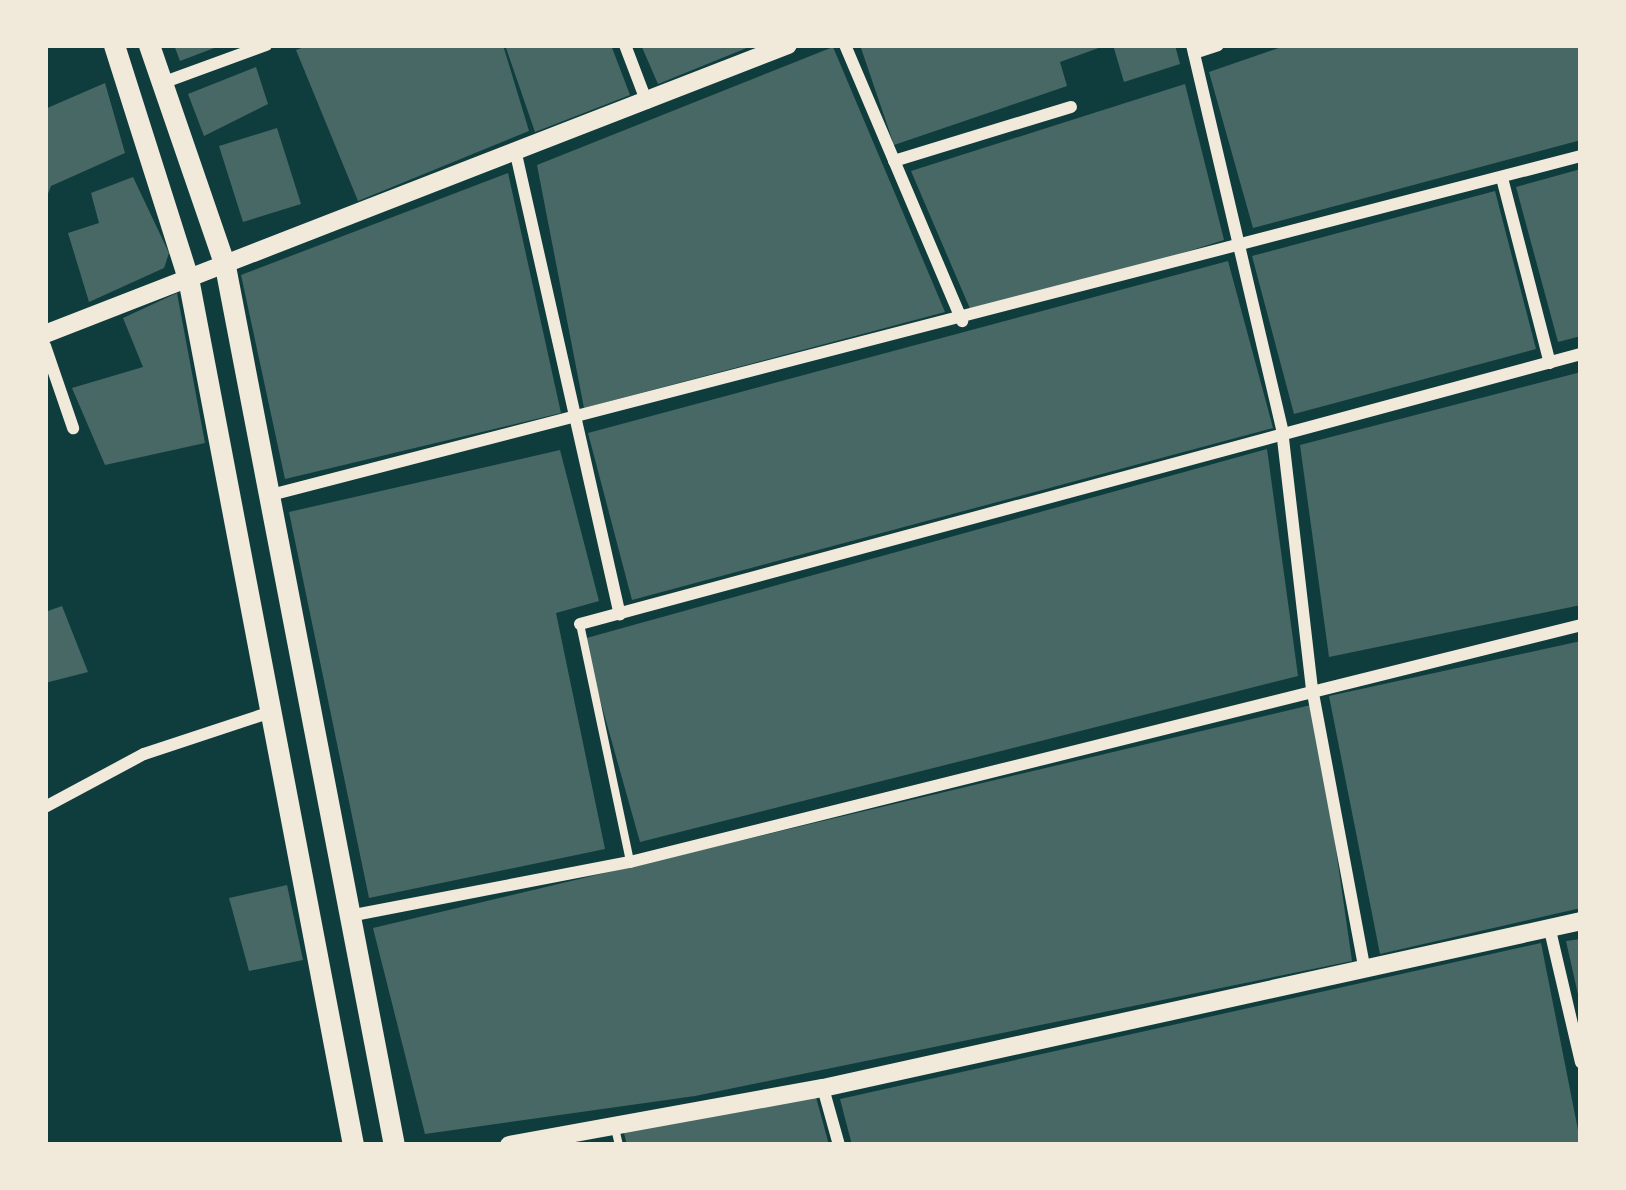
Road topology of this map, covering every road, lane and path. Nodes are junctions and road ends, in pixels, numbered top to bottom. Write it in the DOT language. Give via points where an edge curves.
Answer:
graph roads {
  1 [pos="114,45"];
  2 [pos="149,45"];
  3 [pos="266,45"];
  4 [pos="625,45"];
  5 [pos="788,45"];
  6 [pos="845,45"];
  7 [pos="1218,45"];
  8 [pos="1193,49"];
  9 [pos="162,83"];
  10 [pos="647,103"];
  11 [pos="1071,107"];
  12 [pos="516,154"];
  13 [pos="1581,156"];
  14 [pos="894,160"];
  15 [pos="1502,178"];
  16 [pos="1241,248"];
  17 [pos="225,266"];
  18 [pos="188,278"];
  19 [pos="962,321"];
  20 [pos="45,334"];
  21 [pos="45,346"];
  22 [pos="1581,354"];
  23 [pos="1550,362"];
  24 [pos="574,422"];
  25 [pos="73,428"];
  26 [pos="1282,430"];
  27 [pos="267,496"];
  28 [pos="620,614"];
  29 [pos="580,624"];
  30 [pos="1581,626"];
  31 [pos="1312,688"];
  32 [pos="268,713"];
  33 [pos="45,807"];
  34 [pos="630,862"];
  35 [pos="350,916"];
  36 [pos="1581,921"];
  37 [pos="1549,926"];
  38 [pos="1366,972"];
  39 [pos="1581,1062"];
  40 [pos="823,1088"];
  41 [pos="617,1136"];
  42 [pos="353,1145"];
  43 [pos="394,1145"];
  44 [pos="509,1145"];
  45 [pos="839,1145"];
  1 -- 18 [label="main road"];
  2 -- 9 [label="main road"];
  3 -- 9 [label="street"];
  4 -- 10 [label="street"];
  5 -- 10 [label="street"];
  6 -- 14 [label="street"];
  7 -- 8 [label="street"];
  8 -- 16 [label="street"];
  9 -- 17 [label="main road"];
  10 -- 12 [label="street"];
  11 -- 14 [label="street"];
  12 -- 17 [label="street"];
  12 -- 24 [label="street"];
  13 -- 15 [label="street"];
  14 -- 19 [label="street"];
  15 -- 16 [label="street"];
  15 -- 23 [label="street"];
  16 -- 19 [label="street"];
  16 -- 26 [label="street"];
  17 -- 18 [label="street"];
  17 -- 27 [label="main road"];
  18 -- 20 [label="street"];
  18 -- 32 [label="main road"];
  19 -- 24 [label="street"];
  21 -- 25 [label="street"];
  22 -- 23 [label="street"];
  23 -- 26 [label="street"];
  24 -- 27 [label="street"];
  24 -- 28 [label="street"];
  26 -- 28 [label="street"];
  26 -- 31 [label="street"];
  27 -- 35 [label="main road"];
  28 -- 29 [label="street"];
  29 -- 34 [label="lane"];
  30 -- 31 [label="street"];
  31 -- 34 [label="street"];
  31 -- 38 [label="street"];
  32 -- 33 [label="street" via="144,754"];
  32 -- 42 [label="main road"];
  34 -- 35 [label="street"];
  35 -- 43 [label="main road"];
  36 -- 37 [label="street"];
  37 -- 38 [label="street"];
  37 -- 39 [label="street"];
  38 -- 40 [label="street"];
  40 -- 41 [label="street"];
  40 -- 45 [label="street"];
  41 -- 44 [label="street"];
}
